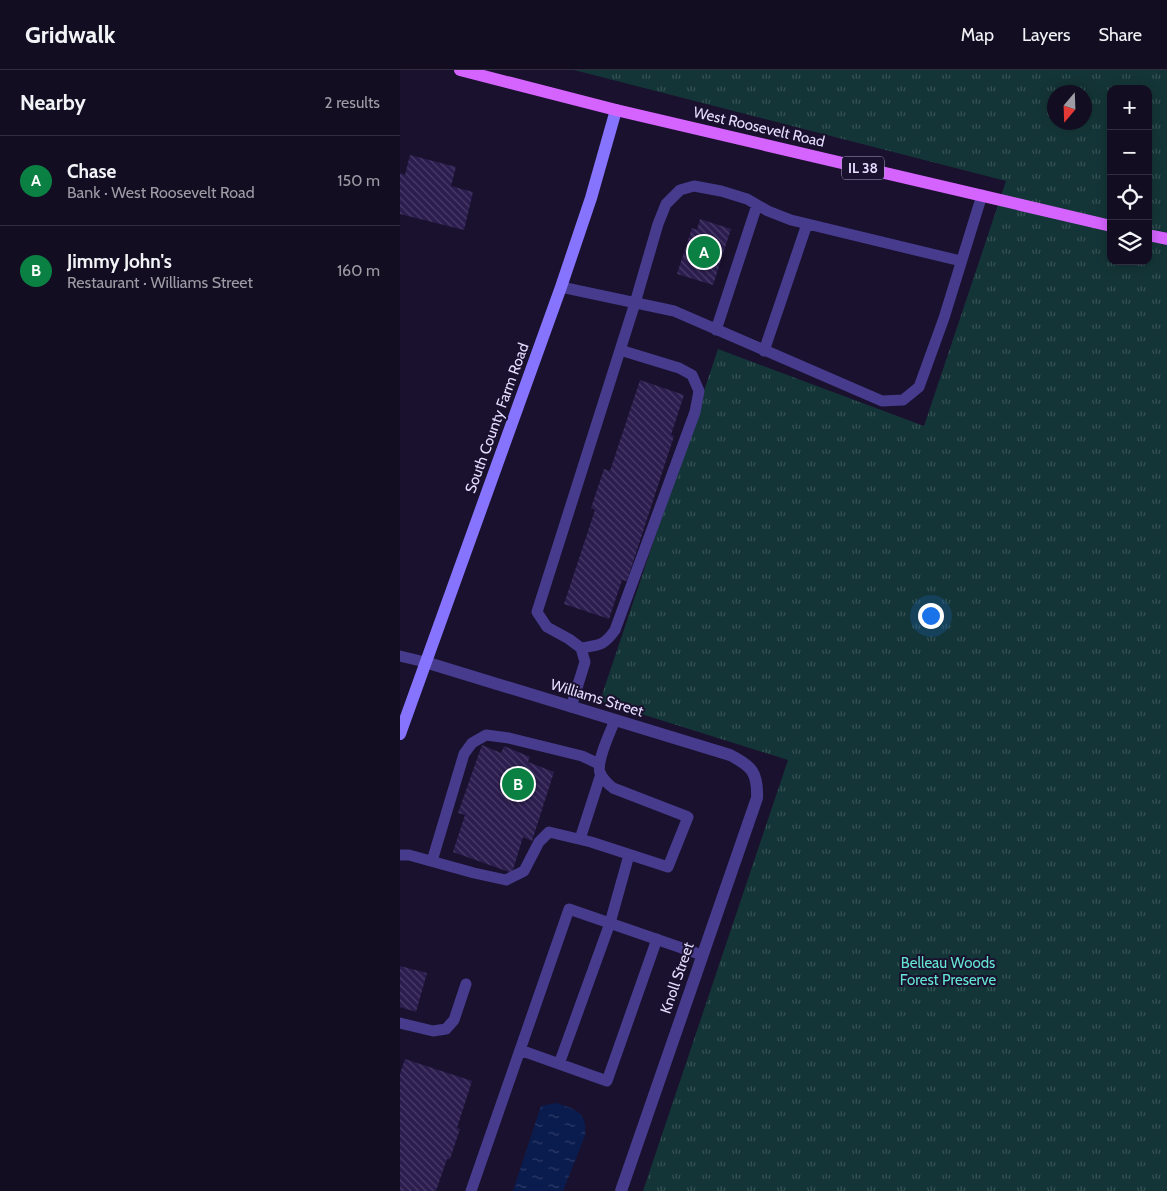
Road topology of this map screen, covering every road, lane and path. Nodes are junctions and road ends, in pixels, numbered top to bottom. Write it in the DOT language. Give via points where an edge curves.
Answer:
graph roads {
  1 [pos="460,70"];
  2 [pos="616,110"];
  3 [pos="982,195"];
  4 [pos="757,205"];
  5 [pos="807,224"];
  6 [pos="1107,225"];
  7 [pos="1152,236"];
  8 [pos="1167,239"];
  9 [pos="961,261"];
  10 [pos="561,287"];
  11 [pos="635,303"];
  12 [pos="716,330"];
  13 [pos="620,350"];
  14 [pos="764,351"];
  15 [pos="581,648"];
  16 [pos="400,656"];
  17 [pos="425,662"];
  18 [pos="571,707"];
  19 [pos="614,720"];
  20 [pos="400,734"];
  21 [pos="600,769"];
  22 [pos="754,774"];
  23 [pos="580,839"];
  24 [pos="400,855"];
  25 [pos="630,855"];
  26 [pos="432,861"];
  27 [pos="610,923"];
  28 [pos="657,939"];
  29 [pos="702,955"];
  30 [pos="466,984"];
  31 [pos="400,1022"];
  32 [pos="520,1050"];
  33 [pos="558,1064"];
  34 [pos="471,1191"];
  35 [pos="621,1191"];
  1 -- 2 [label="main road, West Roosevelt Road / IL 38"];
  2 -- 3 [label="main road, West Roosevelt Road / IL 38"];
  2 -- 10 [label="main road, South County Farm Road"];
  3 -- 6 [label="main road, West Roosevelt Road / IL 38"];
  3 -- 9 [label="lane"];
  4 -- 5 [label="lane"];
  4 -- 11 [label="lane" via="721,191 694,186 680,190 666,204 658,224"];
  4 -- 12 [label="lane"];
  5 -- 9 [label="lane"];
  5 -- 14 [label="lane"];
  7 -- 8 [label="main road"];
  9 -- 14 [label="lane" via="919,387 904,400 882,401"];
  10 -- 11 [label="lane"];
  10 -- 17 [label="main road, South County Farm Road"];
  11 -- 12 [label="lane" via="674,311"];
  11 -- 13 [label="lane"];
  12 -- 14 [label="lane"];
  13 -- 15 [label="lane" via="537,612 548,627"];
  13 -- 15 [label="lane" via="679,368 692,375 699,390 695,412 615,630 597,646"];
  15 -- 18 [label="lane" via="585,662"];
  16 -- 17 [label="lane"];
  17 -- 18 [label="street, Williams Street"];
  17 -- 20 [label="main road, South County Farm Road"];
  18 -- 19 [label="street, Williams Street"];
  19 -- 21 [label="lane"];
  19 -- 22 [label="street, Williams Street" via="730,755 744,762"];
  21 -- 23 [label="lane"];
  21 -- 25 [label="lane" via="613,788 688,817 668,867"];
  21 -- 26 [label="lane" via="582,756 486,735 472,743 464,754"];
  22 -- 29 [label="street, Knoll Street" via="758,784 757,798"];
  23 -- 25 [label="lane"];
  23 -- 26 [label="lane" via="550,832 539,842 524,871 506,880"];
  24 -- 26 [label="lane" via="409,854"];
  25 -- 27 [label="lane"];
  27 -- 28 [label="lane"];
  27 -- 32 [label="lane" via="569,909"];
  27 -- 33 [label="lane"];
  28 -- 29 [label="lane"];
  28 -- 33 [label="lane" via="607,1081"];
  29 -- 35 [label="street, Knoll Street"];
  30 -- 31 [label="lane" via="454,1020 446,1029 433,1031"];
  32 -- 33 [label="lane"];
  32 -- 34 [label="lane"];
}
